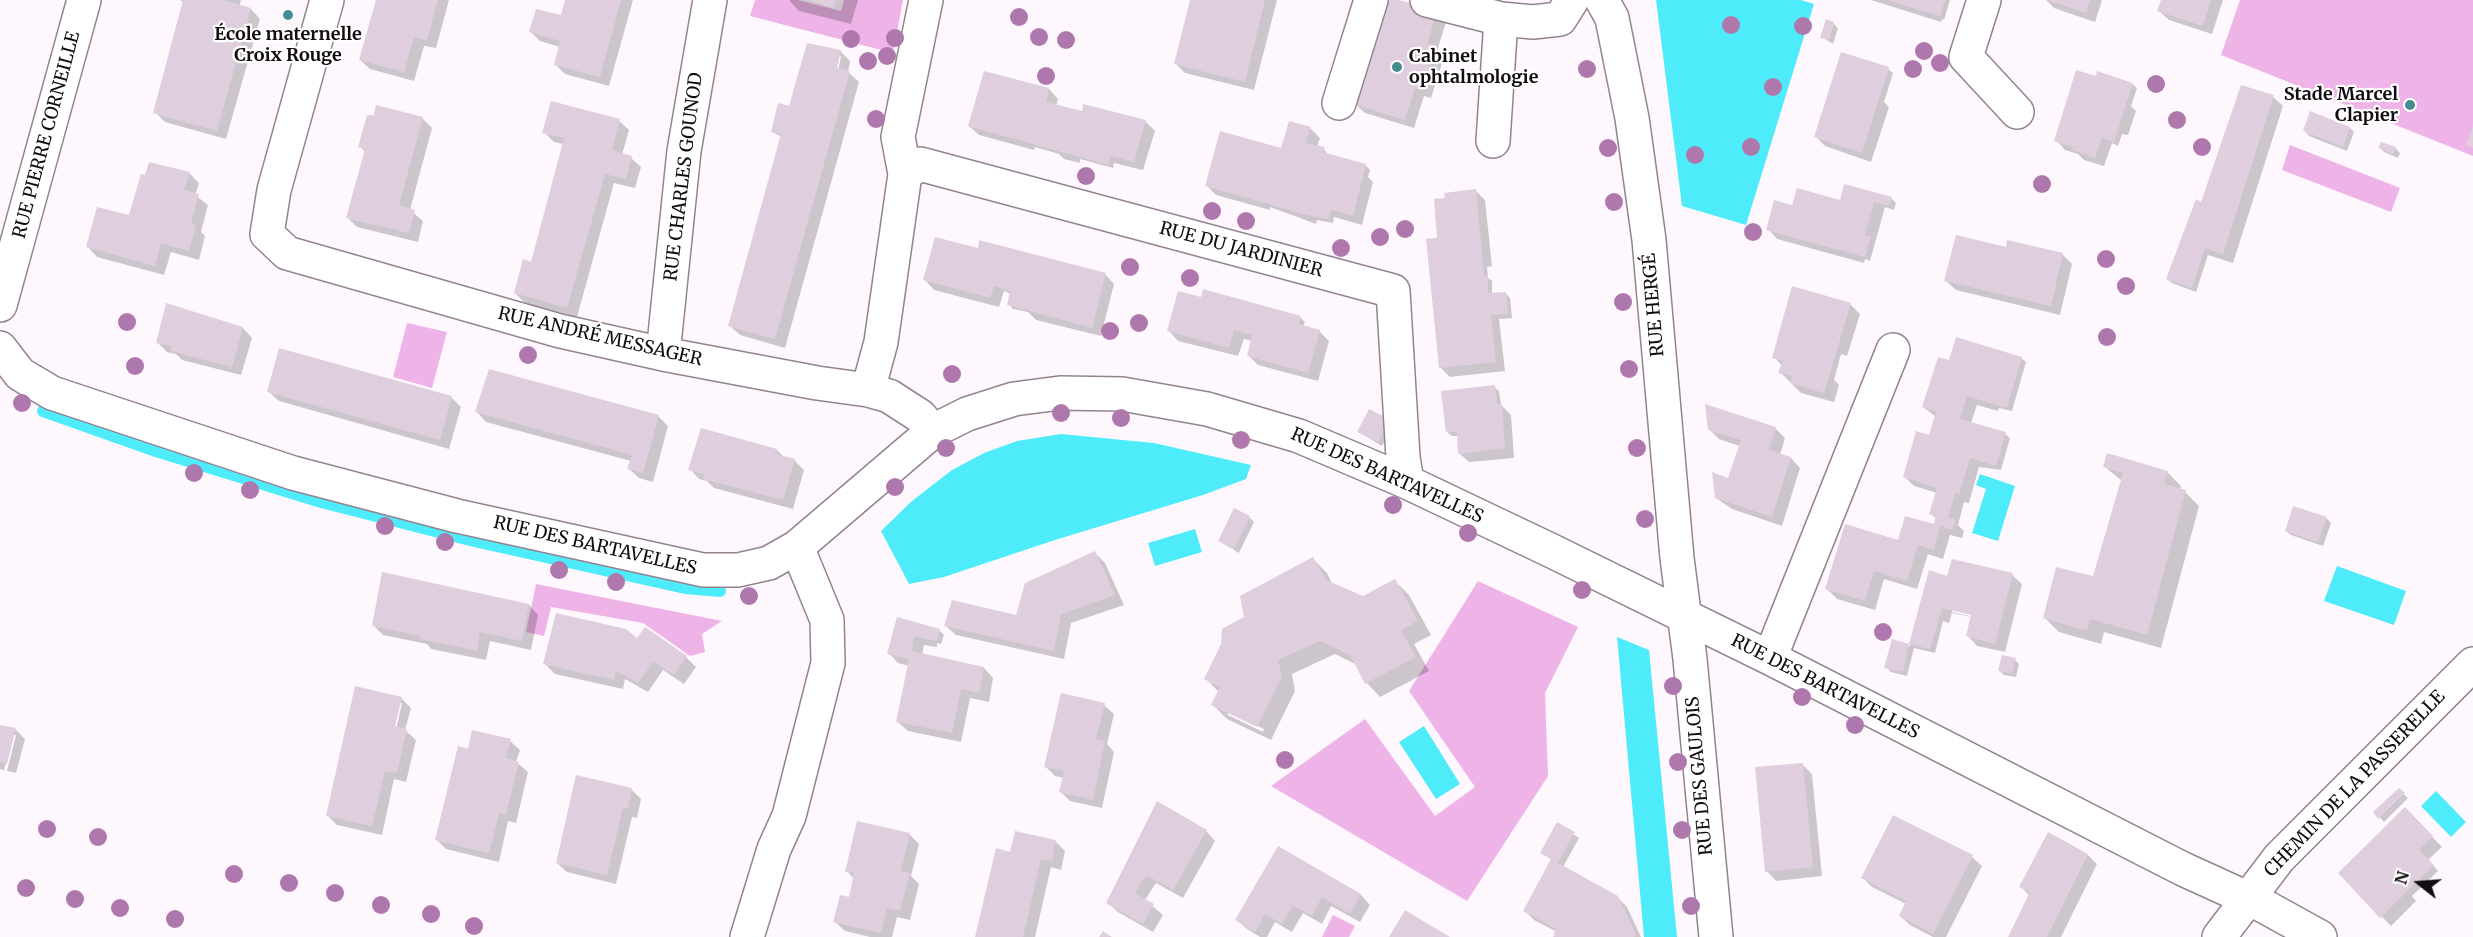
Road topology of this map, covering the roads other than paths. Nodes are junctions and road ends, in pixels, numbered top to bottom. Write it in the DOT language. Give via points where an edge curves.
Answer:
graph roads {
  1 [pos="84,0"];
  2 [pos="327,0"];
  3 [pos="710,0"];
  4 [pos="926,0"];
  5 [pos="1371,0"];
  6 [pos="1427,0"];
  7 [pos="1572,0"];
  8 [pos="1602,0"];
  9 [pos="1984,0"];
  10 [pos="1501,19"];
  11 [pos="1339,103"];
  12 [pos="2017,112"];
  13 [pos="1493,141"];
  14 [pos="905,174"];
  15 [pos="0,305"];
  16 [pos="0,348"];
  17 [pos="1893,350"];
  18 [pos="663,354"];
  19 [pos="868,390"];
  20 [pos="933,431"];
  21 [pos="1407,482"];
  22 [pos="797,548"];
  23 [pos="1684,615"];
  24 [pos="1770,658"];
  25 [pos="2473,664"];
  26 [pos="2247,898"];
  27 [pos="747,937"];
  28 [pos="1716,937"];
  29 [pos="2219,937"];
  30 [pos="2320,937"];
  1 -- 15 [label="street, RUE PIERRE CORNEILLE"];
  2 -- 18 [label="street, RUE ANDRÉ MESSAGER" via="274,190 267,234 287,253 560,331"];
  3 -- 18 [label="street, RUE CHARLES GOUNOD" via="684,151"];
  4 -- 14 [label="street" via="898,137"];
  5 -- 11 [label="street"];
  6 -- 10 [label="street"];
  7 -- 10 [label="street" via="1560,19"];
  8 -- 23 [label="street, RUE HERGÉ" via="1612,18 1641,185"];
  9 -- 12 [label="street" via="1966,57"];
  10 -- 13 [label="street"];
  14 -- 19 [label="street" via="881,342"];
  14 -- 21 [label="street, RUE DU JARDINIER" via="920,164 1394,291"];
  16 -- 22 [label="street, RUE DES BARTAVELLES" via="21,374 52,393 293,472 457,516 703,570 738,570 769,563"];
  17 -- 24 [label="street"];
  18 -- 19 [label="street, RUE ANDRÉ MESSAGER"];
  19 -- 20 [label="street, RUE ANDRÉ MESSAGER" via="889,396 920,416"];
  20 -- 21 [label="street, RUE DES BARTAVELLES" via="967,414 1014,399 1060,393 1122,394 1207,410 1299,436"];
  20 -- 22 [label="street, RUE DES BARTAVELLES"];
  21 -- 23 [label="street, RUE DES BARTAVELLES"];
  22 -- 27 [label="street" via="827,620 828,663 789,816 774,849"];
  23 -- 24 [label="street, RUE DES BARTAVELLES"];
  23 -- 28 [label="street, RUE DES GAULOIS"];
  24 -- 26 [label="street, RUE DES BARTAVELLES"];
  25 -- 26 [label="street, CHEMIN DE LA PASSERELLE" via="2279,858"];
  26 -- 29 [label="street, CHEMIN DE LA PASSERELLE"];
  26 -- 30 [label="street, RUE DES BARTAVELLES"];
}
